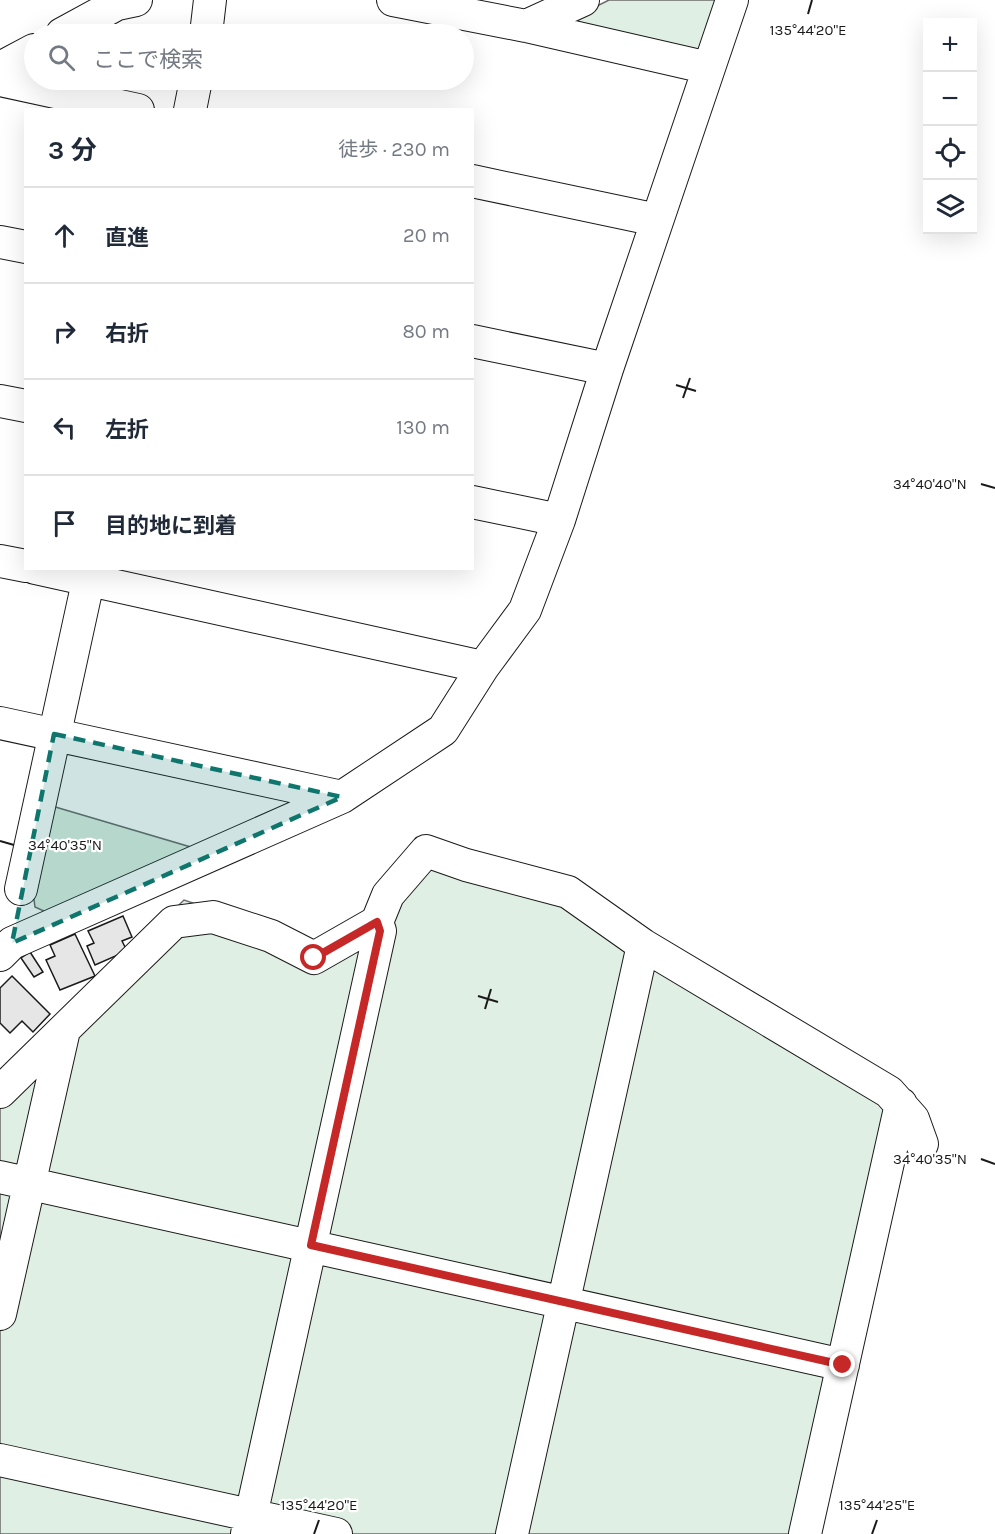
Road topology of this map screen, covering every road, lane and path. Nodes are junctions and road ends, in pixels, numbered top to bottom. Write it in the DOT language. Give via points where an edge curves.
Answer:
graph roads {
  1 [pos="136,0"];
  2 [pos="210,0"];
  3 [pos="393,0"];
  4 [pos="583,0"];
  5 [pos="732,0"];
  6 [pos="80,24"];
  7 [pos="207,24"];
  8 [pos="526,26"];
  9 [pos="24,55"];
  10 [pos="0,68"];
  11 [pos="709,68"];
  12 [pos="0,80"];
  13 [pos="24,85"];
  14 [pos="46,90"];
  15 [pos="194,90"];
  16 [pos="129,108"];
  17 [pos="190,108"];
  18 [pos="474,181"];
  19 [pos="657,220"];
  20 [pos="0,242"];
  21 [pos="24,247"];
  22 [pos="474,341"];
  23 [pos="607,369"];
  24 [pos="0,401"];
  25 [pos="24,406"];
  26 [pos="474,502"];
  27 [pos="560,520"];
  28 [pos="0,561"];
  29 [pos="24,566"];
  30 [pos="53,570"];
  31 [pos="90,574"];
  32 [pos="483,667"];
  33 [pos="0,723"];
  34 [pos="54,734"];
  35 [pos="342,797"];
  36 [pos="11,887"];
  37 [pos="377,922"];
  38 [pos="643,945"];
  39 [pos="6,949"];
  40 [pos="64,1030"];
  41 [pos="0,1092"];
  42 [pos="901,1104"];
  43 [pos="922,1144"];
  44 [pos="15,1180"];
  45 [pos="311,1245"];
  46 [pos="563,1302"];
  47 [pos="0,1314"];
  48 [pos="843,1365"];
  49 [pos="0,1460"];
  50 [pos="249,1525"];
  51 [pos="336,1534"];
  52 [pos="512,1534"];
  53 [pos="805,1534"];
  1 -- 6 [label="street" via="117,4"];
  2 -- 7 [label="street"];
  3 -- 8 [label="street"];
  4 -- 8 [label="street"];
  5 -- 11 [label="street"];
  8 -- 11 [label="street"];
  9 -- 10 [label="street"];
  11 -- 19 [label="street"];
  12 -- 13 [label="street"];
  14 -- 16 [label="street"];
  15 -- 17 [label="street"];
  18 -- 19 [label="street"];
  19 -- 23 [label="street"];
  20 -- 21 [label="street"];
  22 -- 23 [label="street"];
  23 -- 27 [label="street"];
  24 -- 25 [label="street"];
  26 -- 27 [label="street"];
  27 -- 32 [label="street" via="525,610"];
  28 -- 29 [label="street"];
  30 -- 31 [label="street"];
  31 -- 32 [label="street"];
  31 -- 34 [label="street"];
  32 -- 35 [label="street" via="443,730"];
  33 -- 34 [label="street"];
  34 -- 35 [label="street"];
  34 -- 36 [label="street"];
  35 -- 39 [label="street"];
  36 -- 39 [label="street"];
  37 -- 38 [label="street" via="388,895 426,851 568,892"];
  37 -- 40 [label="street" via="314,958 271,936 213,918 174,922"];
  37 -- 45 [label="street" via="380,931"];
  38 -- 42 [label="street" via="889,1092"];
  38 -- 46 [label="street"];
  40 -- 41 [label="street"];
  40 -- 44 [label="street"];
  42 -- 43 [label="street" via="913,1119"];
  42 -- 48 [label="street"];
  44 -- 45 [label="street"];
  44 -- 47 [label="street"];
  45 -- 46 [label="street"];
  45 -- 50 [label="street"];
  46 -- 48 [label="street"];
  46 -- 52 [label="street"];
  48 -- 53 [label="street"];
  49 -- 50 [label="street"];
  50 -- 51 [label="street"];
}
